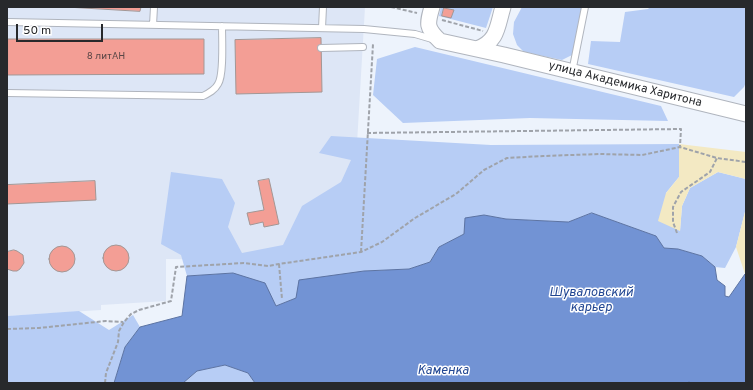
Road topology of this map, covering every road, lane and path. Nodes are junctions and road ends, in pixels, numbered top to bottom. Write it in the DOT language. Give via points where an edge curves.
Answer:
graph roads {
  1 [pos="154,7"];
  2 [pos="323,7"];
  3 [pos="391,7"];
  4 [pos="503,7"];
  5 [pos="584,7"];
  6 [pos="430,13"];
  7 [pos="7,22"];
  8 [pos="153,25"];
  9 [pos="222,26"];
  10 [pos="322,28"];
  11 [pos="489,34"];
  12 [pos="440,41"];
  13 [pos="373,44"];
  14 [pos="363,47"];
  15 [pos="321,48"];
  16 [pos="477,49"];
  17 [pos="504,55"];
  18 [pos="572,72"];
  19 [pos="7,93"];
  20 [pos="746,114"];
  21 [pos="367,133"];
  22 [pos="680,147"];
  23 [pos="717,158"];
  24 [pos="746,162"];
  25 [pos="677,233"];
  26 [pos="361,252"];
  27 [pos="279,264"];
  28 [pos="282,299"];
  29 [pos="124,322"];
  30 [pos="7,329"];
  31 [pos="105,383"];
  1 -- 8 [label="lane"];
  2 -- 10 [label="lane"];
  3 -- 6 [label="path"];
  4 -- 11 [label="street"];
  5 -- 18 [label="lane"];
  6 -- 11 [label="path"];
  6 -- 12 [label="street" via="428,26"];
  7 -- 8 [label="lane"];
  8 -- 9 [label="lane"];
  9 -- 10 [label="lane"];
  9 -- 19 [label="lane" via="221,76 212,92 203,96"];
  10 -- 12 [label="lane" via="415,34"];
  11 -- 16 [label="street" via="487,44"];
  11 -- 17 [label="street"];
  12 -- 16 [label="street, улица Академика Харитона"];
  13 -- 21 [label="path"];
  14 -- 15 [label="lane"];
  16 -- 17 [label="street, улица Академика Харитона"];
  17 -- 18 [label="street, улица Академика Харитона"];
  18 -- 20 [label="street, улица Академика Харитона"];
  21 -- 22 [label="path" via="681,129"];
  21 -- 26 [label="path"];
  22 -- 23 [label="path"];
  22 -- 26 [label="path" via="642,155 507,158 484,170 456,194 415,218 382,242"];
  23 -- 24 [label="path"];
  23 -- 25 [label="path" via="710,172 681,192 673,207 673,222"];
  26 -- 27 [label="path"];
  27 -- 28 [label="path"];
  27 -- 29 [label="path" via="176,267 171,301 139,310"];
  29 -- 30 [label="path" via="106,321"];
  29 -- 31 [label="path" via="106,373"];
}
